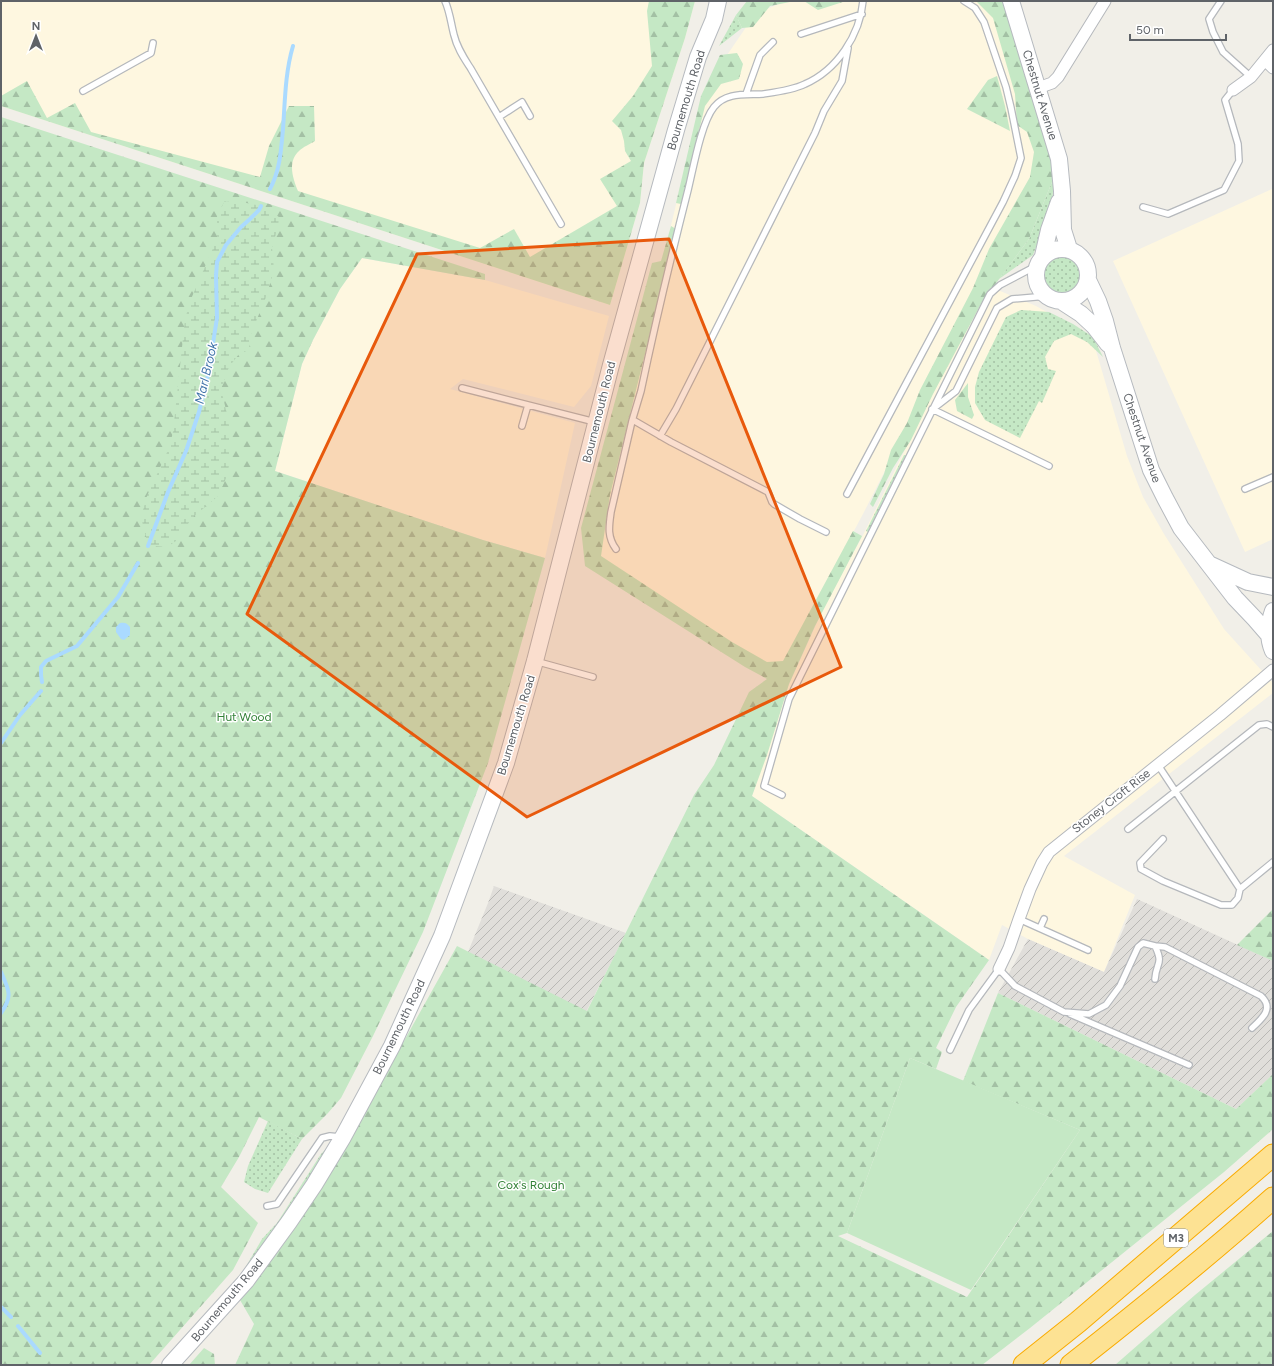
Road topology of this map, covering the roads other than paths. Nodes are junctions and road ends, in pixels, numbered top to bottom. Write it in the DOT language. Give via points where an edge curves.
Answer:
graph roads {
  1 [pos="445,1"];
  2 [pos="718,1"];
  3 [pos="729,1"];
  4 [pos="864,1"];
  5 [pos="964,1"];
  6 [pos="1012,1"];
  7 [pos="1106,1"];
  8 [pos="1221,1"];
  9 [pos="862,14"];
  10 [pos="714,18"];
  11 [pos="801,34"];
  12 [pos="772,42"];
  13 [pos="153,43"];
  14 [pos="848,46"];
  15 [pos="1273,50"];
  16 [pos="1269,64"];
  17 [pos="1251,77"];
  18 [pos="1038,88"];
  19 [pos="1233,90"];
  20 [pos="84,91"];
  21 [pos="746,94"];
  22 [pos="530,116"];
  23 [pos="499,117"];
  24 [pos="1062,191"];
  25 [pos="1143,207"];
  26 [pos="561,224"];
  27 [pos="1069,249"];
  28 [pos="1040,261"];
  29 [pos="1088,280"];
  30 [pos="1054,298"];
  31 [pos="1112,348"];
  32 [pos="462,388"];
  33 [pos="528,405"];
  34 [pos="932,409"];
  35 [pos="633,420"];
  36 [pos="597,423"];
  37 [pos="522,426"];
  38 [pos="660,436"];
  39 [pos="1049,466"];
  40 [pos="1273,477"];
  41 [pos="1245,489"];
  42 [pos="847,494"];
  43 [pos="826,532"];
  44 [pos="616,548"];
  45 [pos="1208,564"];
  46 [pos="1273,587"];
  47 [pos="1273,611"];
  48 [pos="1268,634"];
  49 [pos="1273,651"];
  50 [pos="535,661"];
  51 [pos="1273,670"];
  52 [pos="593,677"];
  53 [pos="1273,727"];
  54 [pos="1158,764"];
  55 [pos="1175,790"];
  56 [pos="782,795"];
  57 [pos="1128,829"];
  58 [pos="1163,839"];
  59 [pos="1273,862"];
  60 [pos="1240,889"];
  61 [pos="1019,919"];
  62 [pos="1044,919"];
  63 [pos="1040,928"];
  64 [pos="1155,946"];
  65 [pos="1088,950"];
  66 [pos="999,969"];
  67 [pos="1155,979"];
  68 [pos="1064,1012"];
  69 [pos="1252,1028"];
  70 [pos="950,1050"];
  71 [pos="1189,1065"];
  72 [pos="342,1137"];
  73 [pos="1273,1155"];
  74 [pos="1273,1198"];
  75 [pos="267,1206"];
  76 [pos="1078,1322"];
  77 [pos="170,1365"];
  78 [pos="1007,1365"];
  79 [pos="1024,1365"];
  80 [pos="1071,1365"];
  1 -- 23 [label="lane" via="453,34 460,50"];
  2 -- 10 [label="street, Bournemouth Road"];
  3 -- 10 [label="street, Bournemouth Road"];
  4 -- 9 [label="lane"];
  5 -- 42 [label="lane" via="975,8 984,22 1006,86 1021,158 1003,202"];
  6 -- 18 [label="street, Chestnut Avenue"];
  7 -- 18 [label="street" via="1058,77 1052,83"];
  8 -- 17 [label="lane" via="1209,19 1214,32 1223,52"];
  9 -- 11 [label="lane"];
  9 -- 14 [label="lane"];
  10 -- 36 [label="street, Bournemouth Road" via="698,57 676,130"];
  12 -- 21 [label="lane" via="760,55"];
  13 -- 20 [label="lane" via="151,53"];
  14 -- 21 [label="lane" via="836,62 805,84 782,91"];
  14 -- 38 [label="lane" via="842,81 824,111 752,261"];
  15 -- 16 [label="street"];
  16 -- 17 [label="street"];
  17 -- 19 [label="street"];
  18 -- 24 [label="street, Chestnut Avenue" via="1059,159"];
  19 -- 25 [label="lane" via="1225,100 1238,144 1239,161 1224,190 1168,214"];
  21 -- 35 [label="lane" via="722,100 713,108 706,122"];
  22 -- 23 [label="lane" via="522,102"];
  23 -- 26 [label="lane"];
  24 -- 27 [label="street, Chestnut Avenue" via="1064,230"];
  24 -- 28 [label="street, Chestnut Avenue"];
  27 -- 28 [label="street" via="1055,249 1048,252"];
  27 -- 29 [label="street" via="1082,258 1088,272"];
  28 -- 30 [label="street" via="1036,282 1040,290"];
  28 -- 34 [label="lane" via="1000,285 990,294"];
  29 -- 30 [label="street" via="1078,296 1070,300"];
  29 -- 31 [label="street, Chestnut Avenue" via="1101,308"];
  30 -- 31 [label="street, Chestnut Avenue" via="1081,314"];
  30 -- 34 [label="lane" via="1012,299 997,308 956,391"];
  31 -- 45 [label="street, Chestnut Avenue" via="1151,470 1181,528"];
  32 -- 33 [label="lane"];
  33 -- 36 [label="lane"];
  33 -- 37 [label="lane"];
  34 -- 39 [label="lane"];
  34 -- 56 [label="lane" via="790,700 764,786"];
  35 -- 38 [label="lane"];
  35 -- 44 [label="lane" via="609,527 610,537"];
  36 -- 50 [label="street, Bournemouth Road"];
  38 -- 43 [label="lane" via="768,492 774,504"];
  40 -- 41 [label="lane"];
  45 -- 46 [label="street, Chestnut Avenue" via="1248,582"];
  45 -- 48 [label="street, Chestnut Avenue"];
  47 -- 48 [label="street"];
  48 -- 49 [label="street"];
  50 -- 52 [label="lane"];
  50 -- 72 [label="street, Bournemouth Road" via="506,763 442,936 392,1046"];
  51 -- 54 [label="street, Stoney Croft Rise"];
  53 -- 55 [label="lane" via="1259,725"];
  54 -- 55 [label="lane"];
  54 -- 61 [label="street, Stoney Croft Rise" via="1049,852"];
  55 -- 57 [label="lane"];
  55 -- 60 [label="lane"];
  58 -- 60 [label="lane" via="1140,863 1141,869 1221,905 1232,905 1238,898"];
  59 -- 60 [label="lane"];
  61 -- 63 [label="lane"];
  61 -- 66 [label="street, Stoney Croft Rise" via="1010,948"];
  62 -- 63 [label="lane"];
  63 -- 65 [label="lane"];
  64 -- 67 [label="lane" via="1160,963"];
  64 -- 68 [label="lane" via="1143,943 1138,947 1120,986 1106,1005 1089,1014"];
  64 -- 69 [label="lane" via="1165,948 1268,1000 1269,1011"];
  66 -- 68 [label="lane" via="1015,986"];
  66 -- 70 [label="lane" via="969,1010"];
  68 -- 71 [label="lane"];
  72 -- 75 [label="lane" via="322,1138 276,1204"];
  72 -- 77 [label="street, Bournemouth Road" via="314,1185 246,1281"];
  73 -- 76 [label="highway, M3"];
  74 -- 80 [label="highway" via="1136,1314"];
  76 -- 78 [label="highway, M3" via="1038,1343"];
  76 -- 79 [label="highway, M3"];
}
